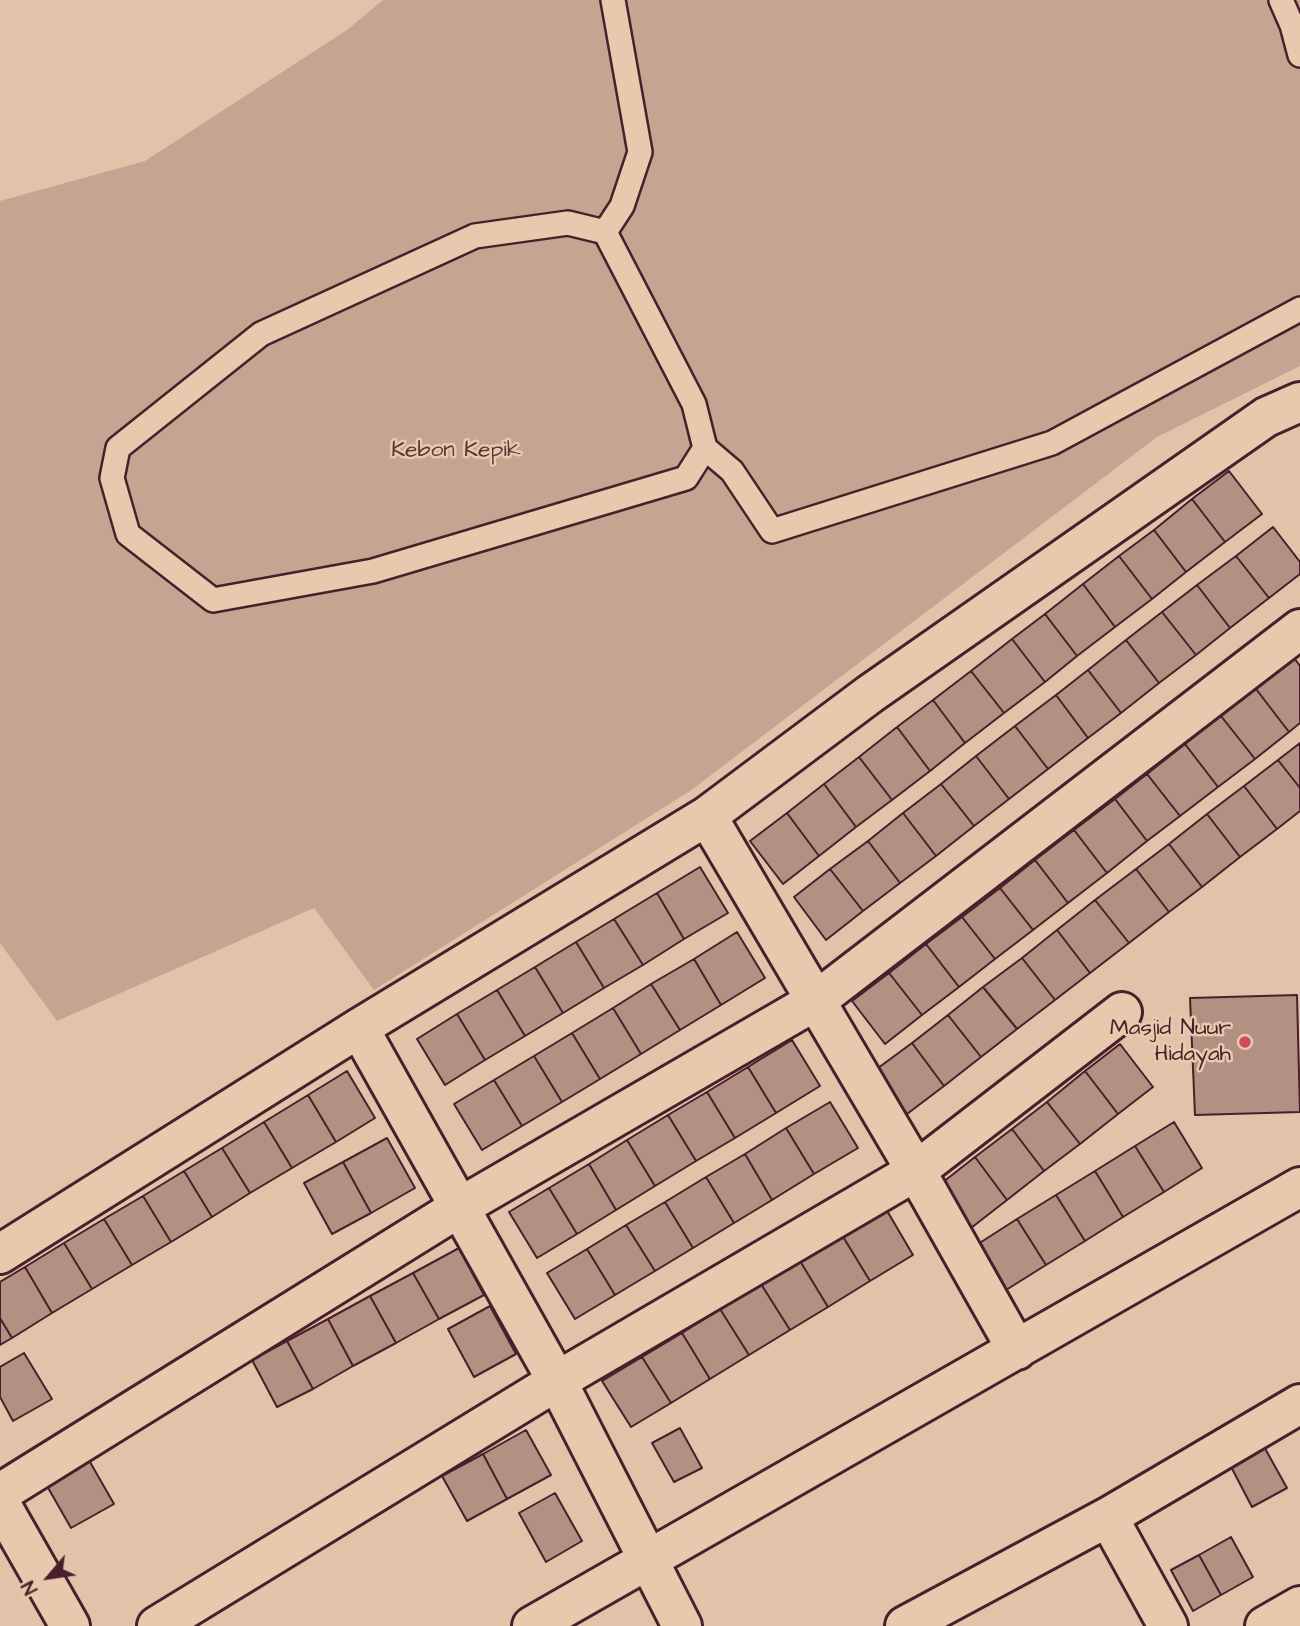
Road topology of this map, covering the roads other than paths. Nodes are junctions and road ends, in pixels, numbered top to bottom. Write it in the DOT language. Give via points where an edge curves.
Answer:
graph roads {
  1 [pos="614,0"];
  2 [pos="1282,0"];
  3 [pos="1300,55"];
  4 [pos="605,232"];
  5 [pos="1300,310"];
  6 [pos="1300,402"];
  7 [pos="705,448"];
  8 [pos="1300,629"];
  9 [pos="707,816"];
  10 [pos="817,1000"];
  11 [pos="1122,1013"];
  12 [pos="359,1028"];
  13 [pos="916,1171"];
  14 [pos="1300,1186"];
  15 [pos="460,1207"];
  16 [pos="0,1254"];
  17 [pos="1017,1350"];
  18 [pos="557,1381"];
  19 [pos="1300,1404"];
  20 [pos="0,1493"];
  21 [pos="0,1503"];
  22 [pos="1108,1517"];
  23 [pos="649,1559"];
  24 [pos="1300,1606"];
  25 [pos="70,1626"];
  26 [pos="157,1626"];
  27 [pos="532,1626"];
  28 [pos="682,1626"];
  29 [pos="905,1626"];
  30 [pos="1168,1626"];
  31 [pos="1265,1626"];
  1 -- 4 [label="lane" via="640,152 622,206"];
  2 -- 3 [label="lane"];
  4 -- 7 [label="lane" via="694,404"];
  4 -- 7 [label="lane" via="568,223 475,236 261,334 118,448 112,478 128,534 213,600 373,571 686,478"];
  5 -- 7 [label="lane" via="1052,443 772,531 732,471"];
  6 -- 9 [label="street" via="1266,417 881,686"];
  8 -- 10 [label="street"];
  9 -- 10 [label="street"];
  9 -- 12 [label="street"];
  10 -- 13 [label="street"];
  10 -- 15 [label="street"];
  11 -- 13 [label="street"];
  12 -- 15 [label="street"];
  12 -- 16 [label="street"];
  13 -- 17 [label="street"];
  13 -- 18 [label="street"];
  14 -- 17 [label="street"];
  15 -- 18 [label="street"];
  15 -- 20 [label="street"];
  17 -- 23 [label="street"];
  18 -- 23 [label="street"];
  18 -- 26 [label="street"];
  19 -- 22 [label="street"];
  21 -- 25 [label="street"];
  22 -- 29 [label="street"];
  22 -- 30 [label="street"];
  23 -- 27 [label="street"];
  23 -- 28 [label="street"];
  24 -- 31 [label="street"];
}
